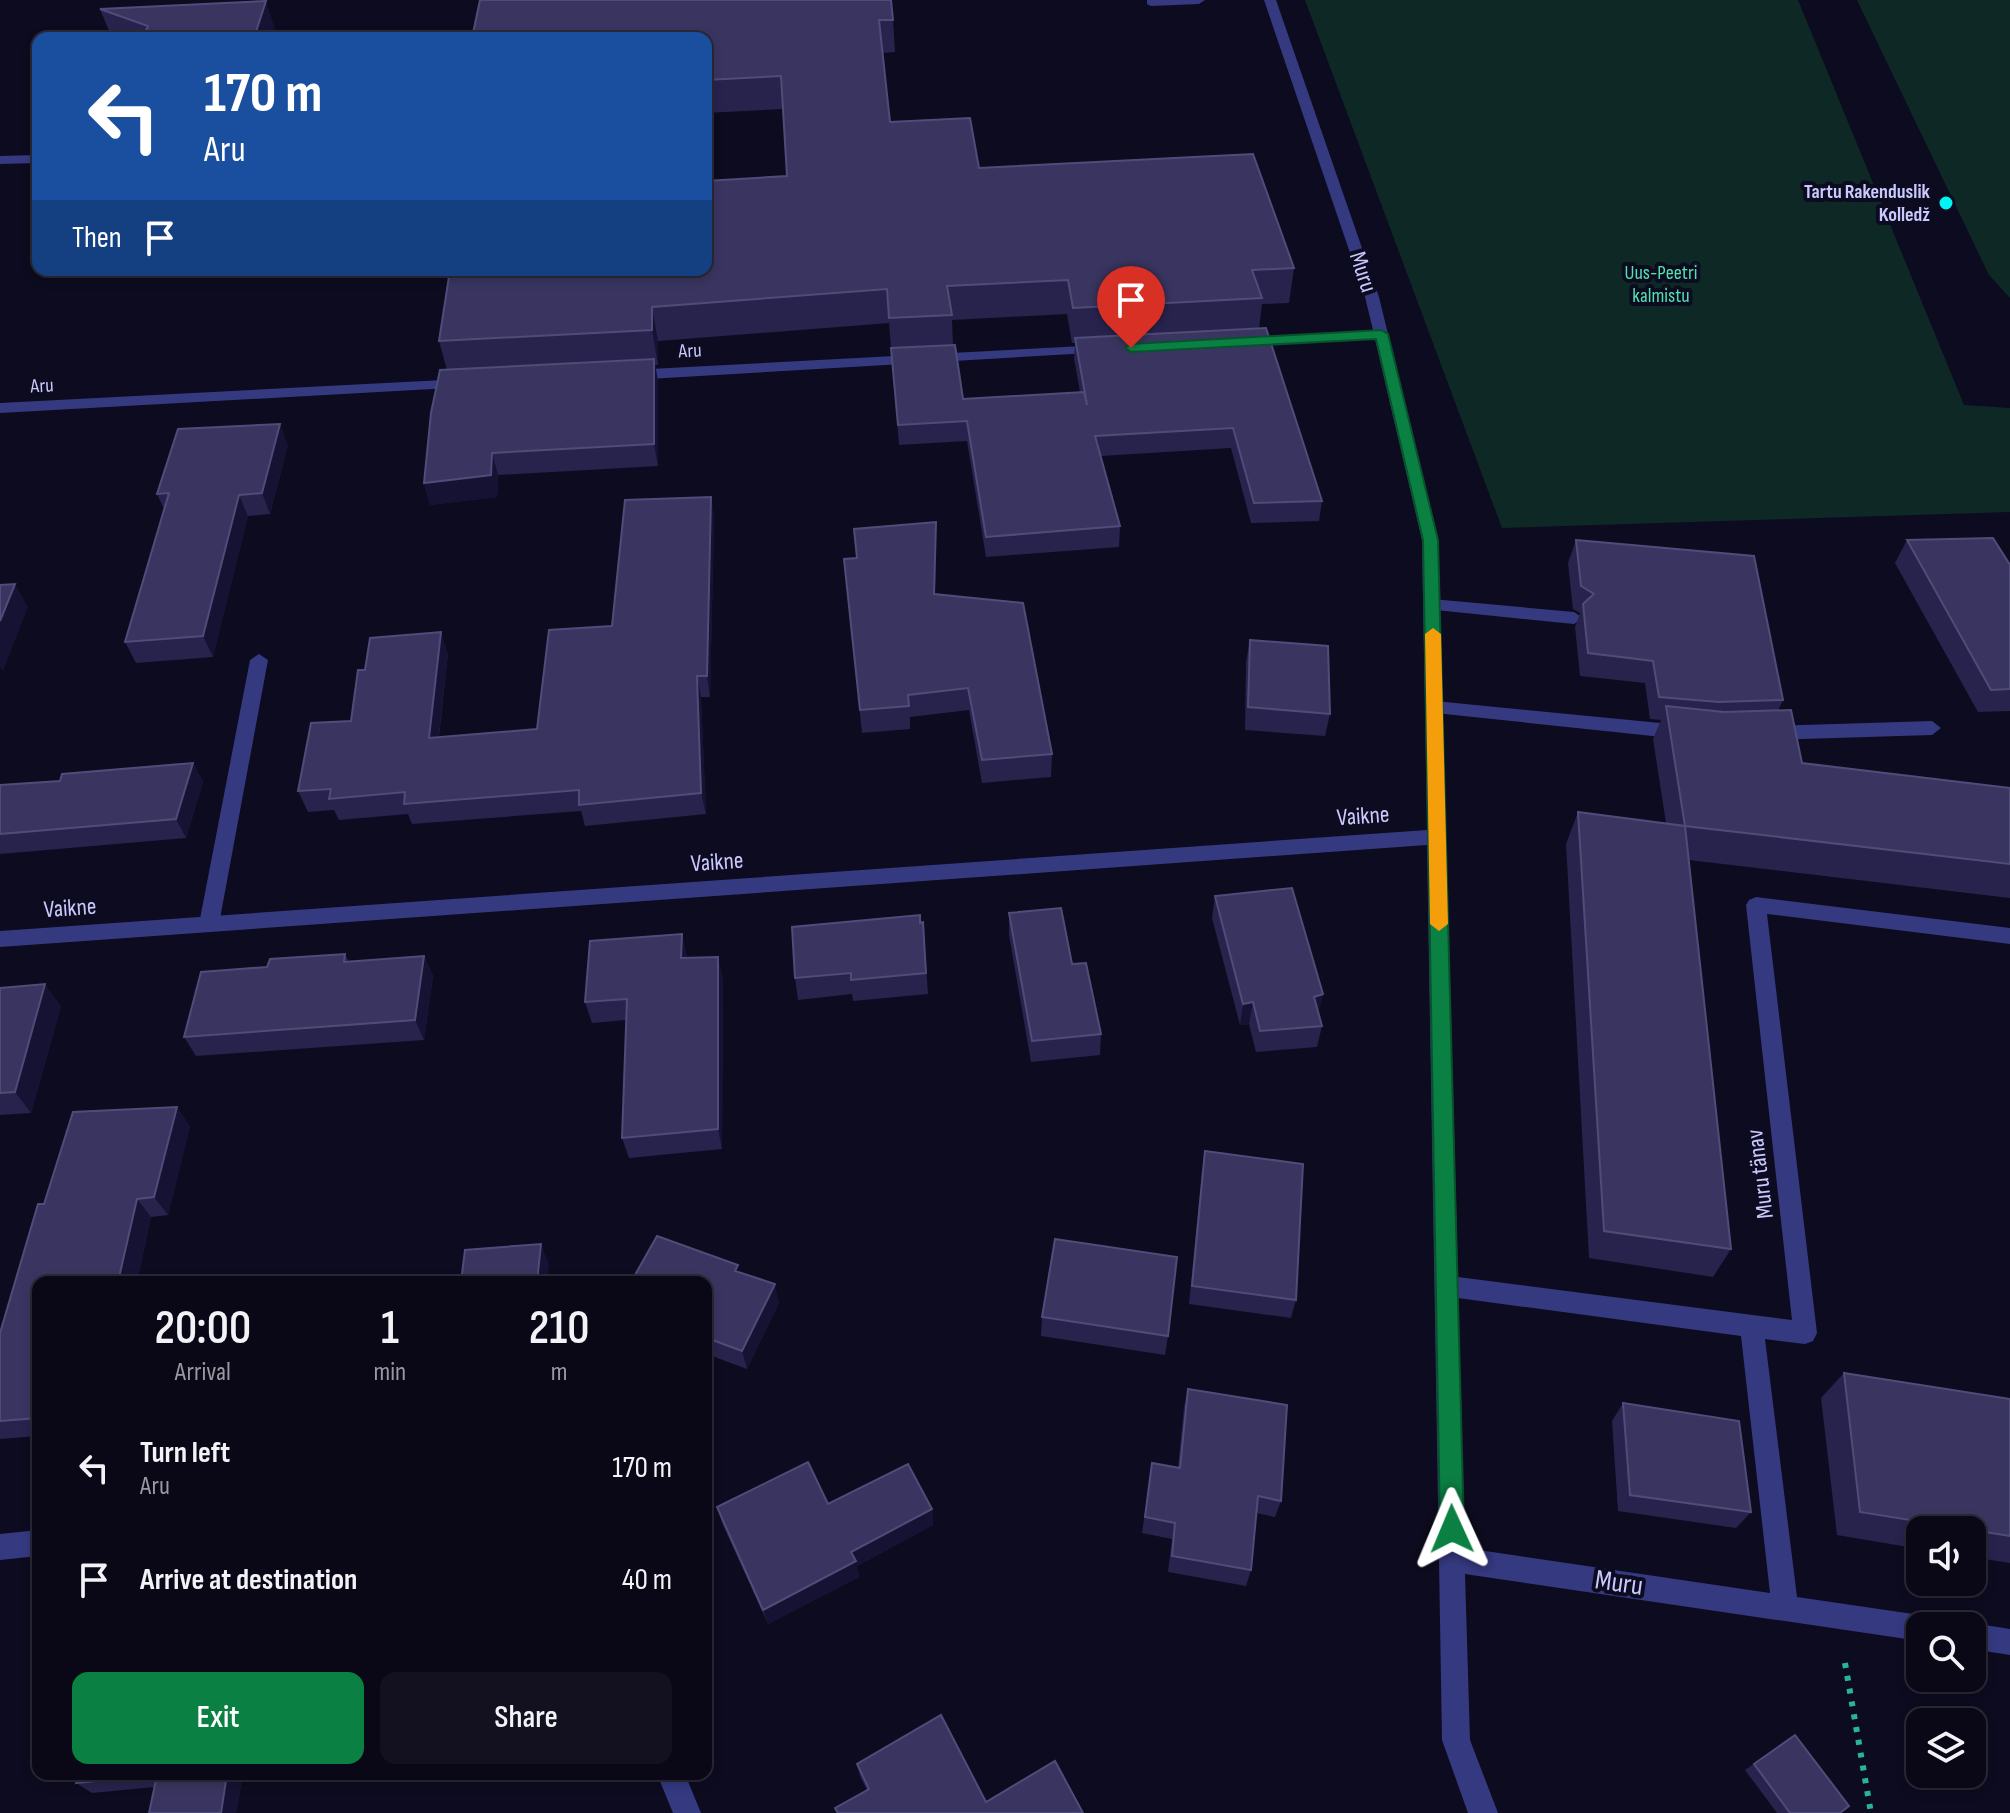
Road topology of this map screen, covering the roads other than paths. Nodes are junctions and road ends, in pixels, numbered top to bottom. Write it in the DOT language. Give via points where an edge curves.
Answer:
graph roads {
  1 [pos="1199,0"];
  2 [pos="1270,0"];
  3 [pos="1151,2"];
  4 [pos="32,159"];
  5 [pos="0,160"];
  6 [pos="1381,334"];
  7 [pos="1224,343"];
  8 [pos="1113,349"];
  9 [pos="620,375"];
  10 [pos="477,383"];
  11 [pos="0,408"];
  12 [pos="1432,605"];
  13 [pos="1574,618"];
  14 [pos="259,660"];
  15 [pos="1435,707"];
  16 [pos="1932,728"];
  17 [pos="1694,734"];
  18 [pos="1757,734"];
  19 [pos="1437,837"];
  20 [pos="209,924"];
  21 [pos="2010,936"];
  22 [pos="0,939"];
  23 [pos="1447,1286"];
  24 [pos="1752,1326"];
  25 [pos="32,1544"];
  26 [pos="0,1547"];
  27 [pos="1453,1559"];
  28 [pos="1785,1608"];
  29 [pos="1906,1626"];
  30 [pos="1986,1638"];
  31 [pos="2010,1642"];
  32 [pos="673,1780"];
  33 [pos="1475,1810"];
  34 [pos="687,1813"];
  1 -- 3 [label="street"];
  2 -- 6 [label="street, Muru"];
  4 -- 5 [label="street"];
  6 -- 7 [label="street"];
  6 -- 12 [label="street, Muru" via="1430,540"];
  8 -- 9 [label="street, Aru"];
  10 -- 11 [label="street, Aru"];
  12 -- 13 [label="street"];
  12 -- 15 [label="street, Muru"];
  14 -- 20 [label="street"];
  15 -- 17 [label="street"];
  15 -- 19 [label="street, Muru"];
  16 -- 18 [label="street"];
  19 -- 20 [label="street, Vaikne"];
  19 -- 23 [label="street, Muru"];
  20 -- 22 [label="street, Vaikne"];
  21 -- 24 [label="street, Muru tänav" via="1756,905 1805,1333"];
  23 -- 24 [label="street, Muru tänav"];
  23 -- 27 [label="street, Muru"];
  24 -- 28 [label="street"];
  25 -- 26 [label="street"];
  27 -- 28 [label="street, Muru"];
  27 -- 33 [label="street, Muru" via="1456,1740"];
  28 -- 29 [label="street, Muru"];
  30 -- 31 [label="street"];
  32 -- 34 [label="street"];
}
